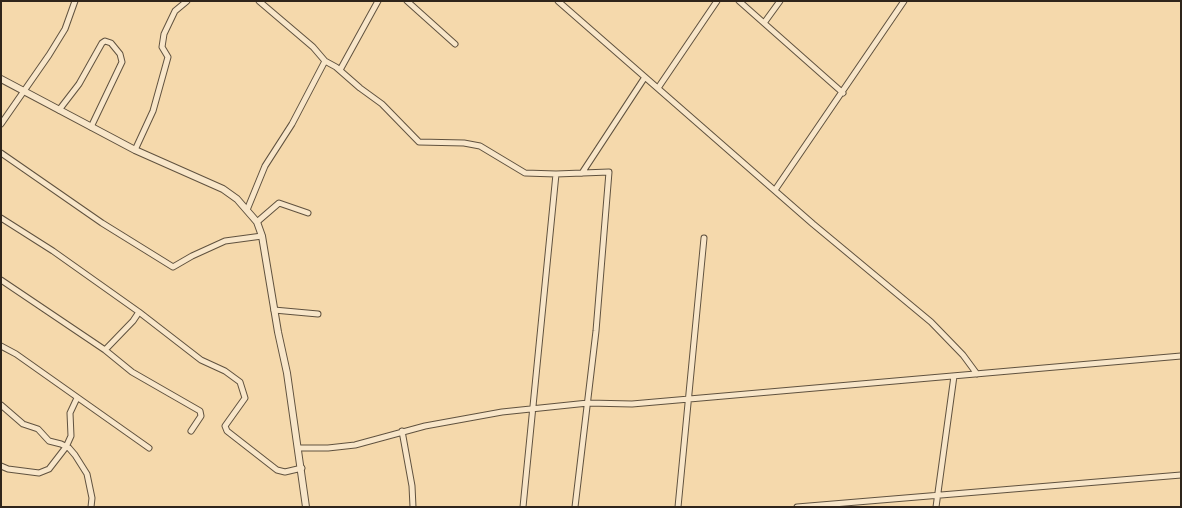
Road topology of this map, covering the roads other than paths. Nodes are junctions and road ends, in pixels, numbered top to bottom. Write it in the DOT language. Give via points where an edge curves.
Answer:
graph roads {
  1 [pos="75,1"];
  2 [pos="188,1"];
  3 [pos="259,1"];
  4 [pos="378,1"];
  5 [pos="407,1"];
  6 [pos="558,1"];
  7 [pos="717,1"];
  8 [pos="739,1"];
  9 [pos="780,1"];
  10 [pos="904,1"];
  11 [pos="764,23"];
  12 [pos="456,44"];
  13 [pos="326,61"];
  14 [pos="340,70"];
  15 [pos="645,77"];
  16 [pos="1,79"];
  17 [pos="658,88"];
  18 [pos="24,92"];
  19 [pos="843,92"];
  20 [pos="59,110"];
  21 [pos="1,124"];
  22 [pos="91,127"];
  23 [pos="136,150"];
  24 [pos="1,153"];
  25 [pos="582,173"];
  26 [pos="556,174"];
  27 [pos="775,190"];
  28 [pos="247,210"];
  29 [pos="308,213"];
  30 [pos="1,218"];
  31 [pos="257,222"];
  32 [pos="262,236"];
  33 [pos="704,238"];
  34 [pos="1,280"];
  35 [pos="274,310"];
  36 [pos="139,312"];
  37 [pos="318,314"];
  38 [pos="1,346"];
  39 [pos="105,350"];
  40 [pos="1181,356"];
  41 [pos="977,374"];
  42 [pos="954,376"];
  43 [pos="77,398"];
  44 [pos="690,399"];
  45 [pos="588,403"];
  46 [pos="1,405"];
  47 [pos="533,410"];
  48 [pos="191,431"];
  49 [pos="402,431"];
  50 [pos="66,447"];
  51 [pos="149,448"];
  52 [pos="299,448"];
  53 [pos="1,466"];
  54 [pos="302,468"];
  55 [pos="1181,475"];
  56 [pos="937,495"];
  57 [pos="91,507"];
  58 [pos="306,507"];
  59 [pos="413,507"];
  60 [pos="523,507"];
  61 [pos="575,507"];
  62 [pos="678,507"];
  63 [pos="797,507"];
  64 [pos="936,507"];
  1 -- 18 [label="street" via="65,29"];
  2 -- 23 [label="street" via="175,11 164,34 162,47 168,57 153,111"];
  3 -- 13 [label="street"];
  4 -- 14 [label="street"];
  5 -- 12 [label="street"];
  6 -- 15 [label="street"];
  7 -- 17 [label="street"];
  8 -- 11 [label="street"];
  9 -- 11 [label="street"];
  10 -- 19 [label="street"];
  11 -- 19 [label="street"];
  13 -- 14 [label="street"];
  13 -- 28 [label="street" via="292,124 265,166"];
  14 -- 26 [label="street" via="382,104 419,142 480,146 525,173"];
  15 -- 17 [label="street"];
  15 -- 25 [label="street"];
  16 -- 18 [label="street"];
  17 -- 27 [label="street"];
  18 -- 20 [label="street"];
  18 -- 21 [label="street"];
  19 -- 27 [label="street"];
  20 -- 22 [label="street"];
  20 -- 22 [label="street" via="79,84 102,43 111,43 120,54 122,62"];
  22 -- 23 [label="street"];
  23 -- 28 [label="street" via="223,188"];
  24 -- 32 [label="street" via="102,223 173,267 225,241"];
  25 -- 26 [label="street"];
  25 -- 45 [label="street" via="609,172"];
  26 -- 47 [label="street"];
  27 -- 41 [label="street" via="931,322 963,354"];
  28 -- 31 [label="street"];
  29 -- 31 [label="street" via="279,203"];
  30 -- 36 [label="street" via="53,251"];
  31 -- 32 [label="street"];
  32 -- 35 [label="street"];
  33 -- 44 [label="street"];
  34 -- 39 [label="street"];
  35 -- 37 [label="street"];
  35 -- 52 [label="street"];
  36 -- 39 [label="street"];
  36 -- 54 [label="street" via="201,360 225,371 240,382 245,398 225,426 227,432 277,470 285,472"];
  38 -- 43 [label="street"];
  39 -- 48 [label="street" via="132,372 200,410 201,416"];
  40 -- 41 [label="street"];
  41 -- 42 [label="street"];
  42 -- 44 [label="street"];
  42 -- 56 [label="street"];
  43 -- 50 [label="street" via="70,413 71,436"];
  43 -- 51 [label="street"];
  44 -- 45 [label="street" via="632,404"];
  44 -- 62 [label="street"];
  45 -- 47 [label="street"];
  45 -- 61 [label="street"];
  46 -- 50 [label="street" via="23,424 40,431 49,441"];
  47 -- 49 [label="street" via="502,412"];
  47 -- 60 [label="street"];
  49 -- 52 [label="street" via="355,445"];
  49 -- 59 [label="street" via="412,486"];
  50 -- 53 [label="street" via="49,469 39,472"];
  50 -- 57 [label="street" via="75,455 87,474 92,498"];
  52 -- 54 [label="street"];
  54 -- 58 [label="street"];
  55 -- 56 [label="street"];
  56 -- 63 [label="street"];
  56 -- 64 [label="street"];
}
